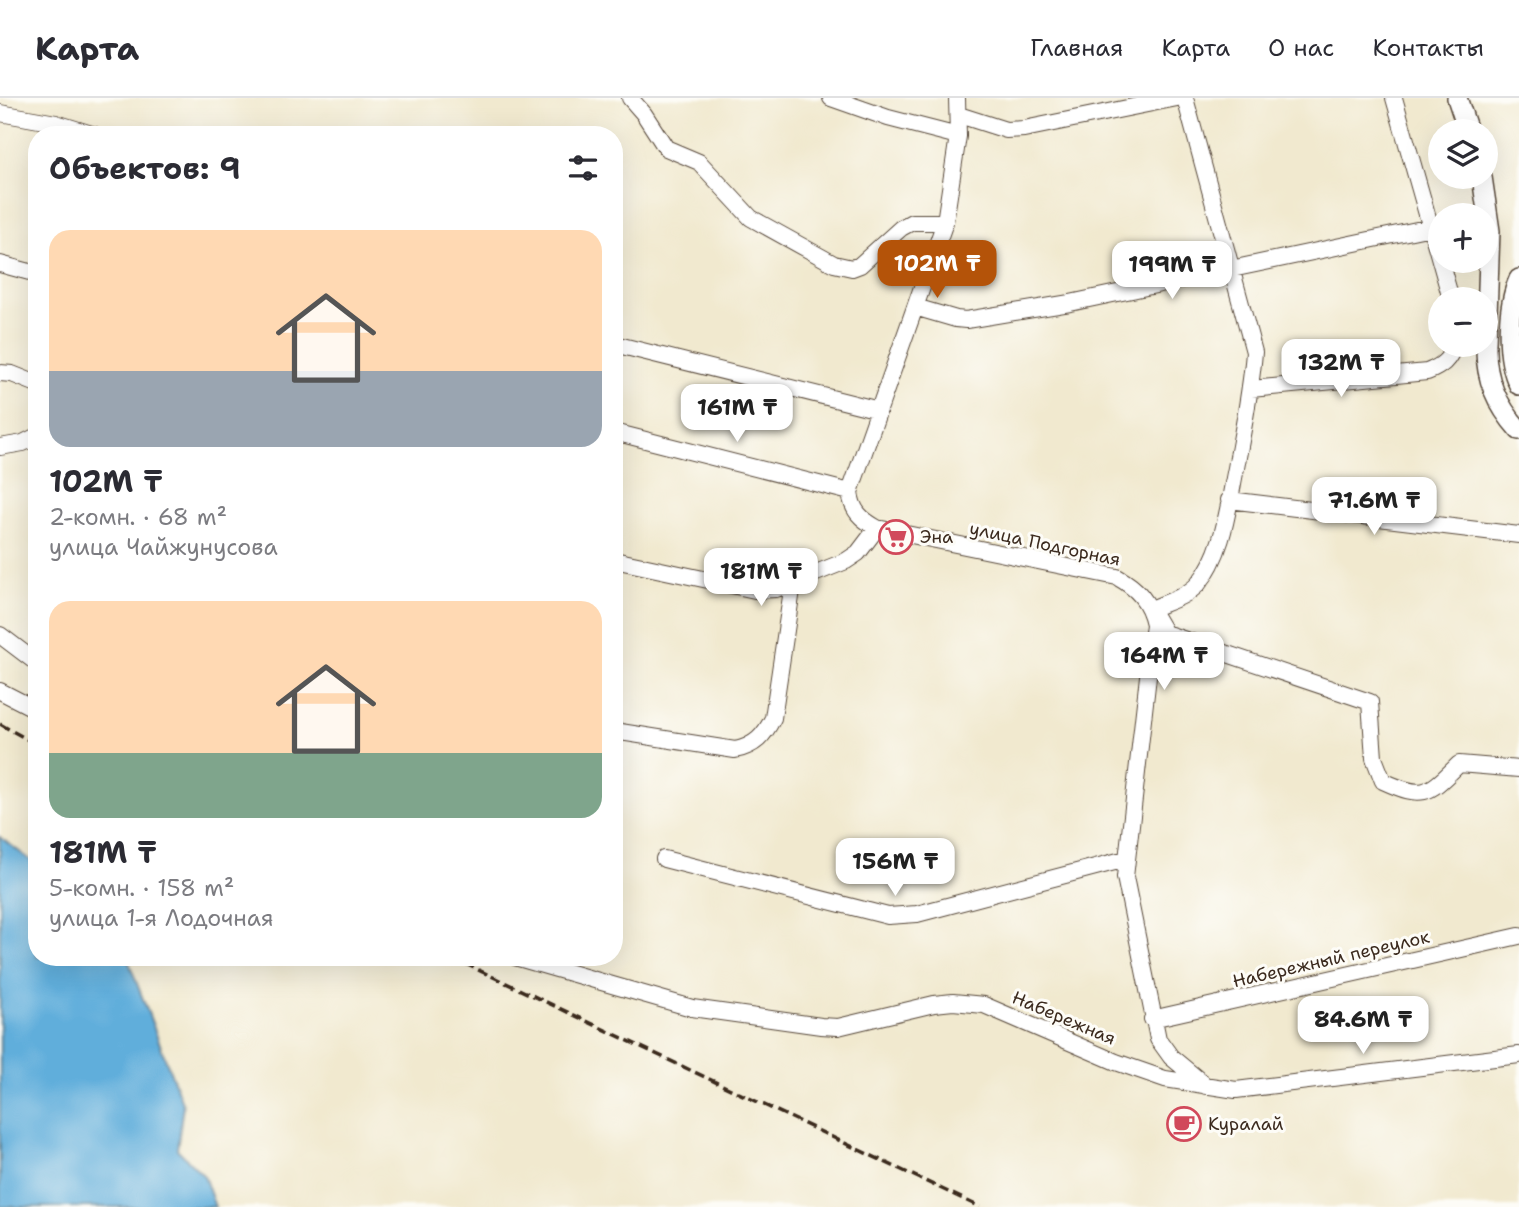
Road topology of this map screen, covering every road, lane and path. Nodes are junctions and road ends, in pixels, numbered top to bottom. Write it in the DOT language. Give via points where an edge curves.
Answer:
graph roads {
  1 [pos="630,98"];
  2 [pos="831,98"];
  3 [pos="957,98"];
  4 [pos="1177,98"];
  5 [pos="1185,98"];
  6 [pos="1394,98"];
  7 [pos="1457,98"];
  8 [pos="0,113"];
  9 [pos="959,115"];
  10 [pos="1464,119"];
  11 [pos="66,126"];
  12 [pos="958,136"];
  13 [pos="1484,189"];
  14 [pos="1428,217"];
  15 [pos="945,222"];
  16 [pos="1428,228"];
  17 [pos="0,264"];
  18 [pos="1233,269"];
  19 [pos="28,272"];
  20 [pos="1518,280"];
  21 [pos="1488,287"];
  22 [pos="915,307"];
  23 [pos="623,346"];
  24 [pos="1448,357"];
  25 [pos="1485,357"];
  26 [pos="0,373"];
  27 [pos="28,380"];
  28 [pos="1519,385"];
  29 [pos="1251,389"];
  30 [pos="879,410"];
  31 [pos="1519,430"];
  32 [pos="623,434"];
  33 [pos="28,440"];
  34 [pos="0,447"];
  35 [pos="850,492"];
  36 [pos="1229,500"];
  37 [pos="877,528"];
  38 [pos="1519,536"];
  39 [pos="623,562"];
  40 [pos="793,583"];
  41 [pos="1151,609"];
  42 [pos="0,635"];
  43 [pos="28,656"];
  44 [pos="0,691"];
  45 [pos="28,705"];
  46 [pos="623,732"];
  47 [pos="1519,769"];
  48 [pos="664,859"];
  49 [pos="1126,859"];
  50 [pos="1519,936"];
  51 [pos="545,966"];
  52 [pos="1152,1019"];
  53 [pos="1519,1055"];
  54 [pos="1206,1086"];
  1 -- 15 [label="street" via="666,148 699,162 751,218 834,264 845,268 860,265 912,222"];
  2 -- 12 [label="street"];
  3 -- 9 [label="street"];
  4 -- 9 [label="street" via="1024,129 1006,130"];
  5 -- 18 [label="street"];
  6 -- 14 [label="street"];
  7 -- 10 [label="main road"];
  8 -- 11 [label="street"];
  9 -- 12 [label="street"];
  12 -- 15 [label="street"];
  13 -- 21 [label="main road" via="1490,231"];
  15 -- 22 [label="street"];
  16 -- 18 [label="street"];
  17 -- 19 [label="street"];
  18 -- 22 [label="street" via="966,320"];
  18 -- 29 [label="street" via="1254,352"];
  20 -- 28 [label="main road" via="1508,334"];
  22 -- 30 [label="street"];
  23 -- 30 [label="street"];
  24 -- 29 [label="street" via="1443,366 1427,372"];
  25 -- 31 [label="main road" via="1492,391"];
  26 -- 27 [label="street"];
  29 -- 36 [label="street"];
  30 -- 35 [label="street"];
  32 -- 35 [label="street"];
  33 -- 34 [label="street"];
  35 -- 37 [label="street" via="857,513"];
  36 -- 38 [label="street"];
  36 -- 41 [label="street" via="1214,555 1201,579 1182,596"];
  37 -- 40 [label="street" via="846,561"];
  37 -- 41 [label="street, улица Подгорная" via="1117,577 1140,593"];
  39 -- 40 [label="street" via="755,590"];
  40 -- 46 [label="street" via="773,718 758,741 735,750"];
  41 -- 47 [label="street, улица Подгорная" via="1165,634 1370,702 1374,758 1383,781 1408,792 1432,790 1459,764"];
  41 -- 49 [label="street" via="1154,624"];
  42 -- 43 [label="street"];
  44 -- 45 [label="street"];
  48 -- 49 [label="street" via="888,916 917,914"];
  49 -- 52 [label="street" via="1125,877"];
  50 -- 52 [label="street, Набережный переулок"];
  51 -- 54 [label="street, Набережная" via="692,1007 821,1026 838,1027 934,1004 984,1005 1116,1062 1165,1079"];
  52 -- 54 [label="street" via="1171,1058"];
  53 -- 54 [label="street, Набережная" via="1258,1089"];
}
